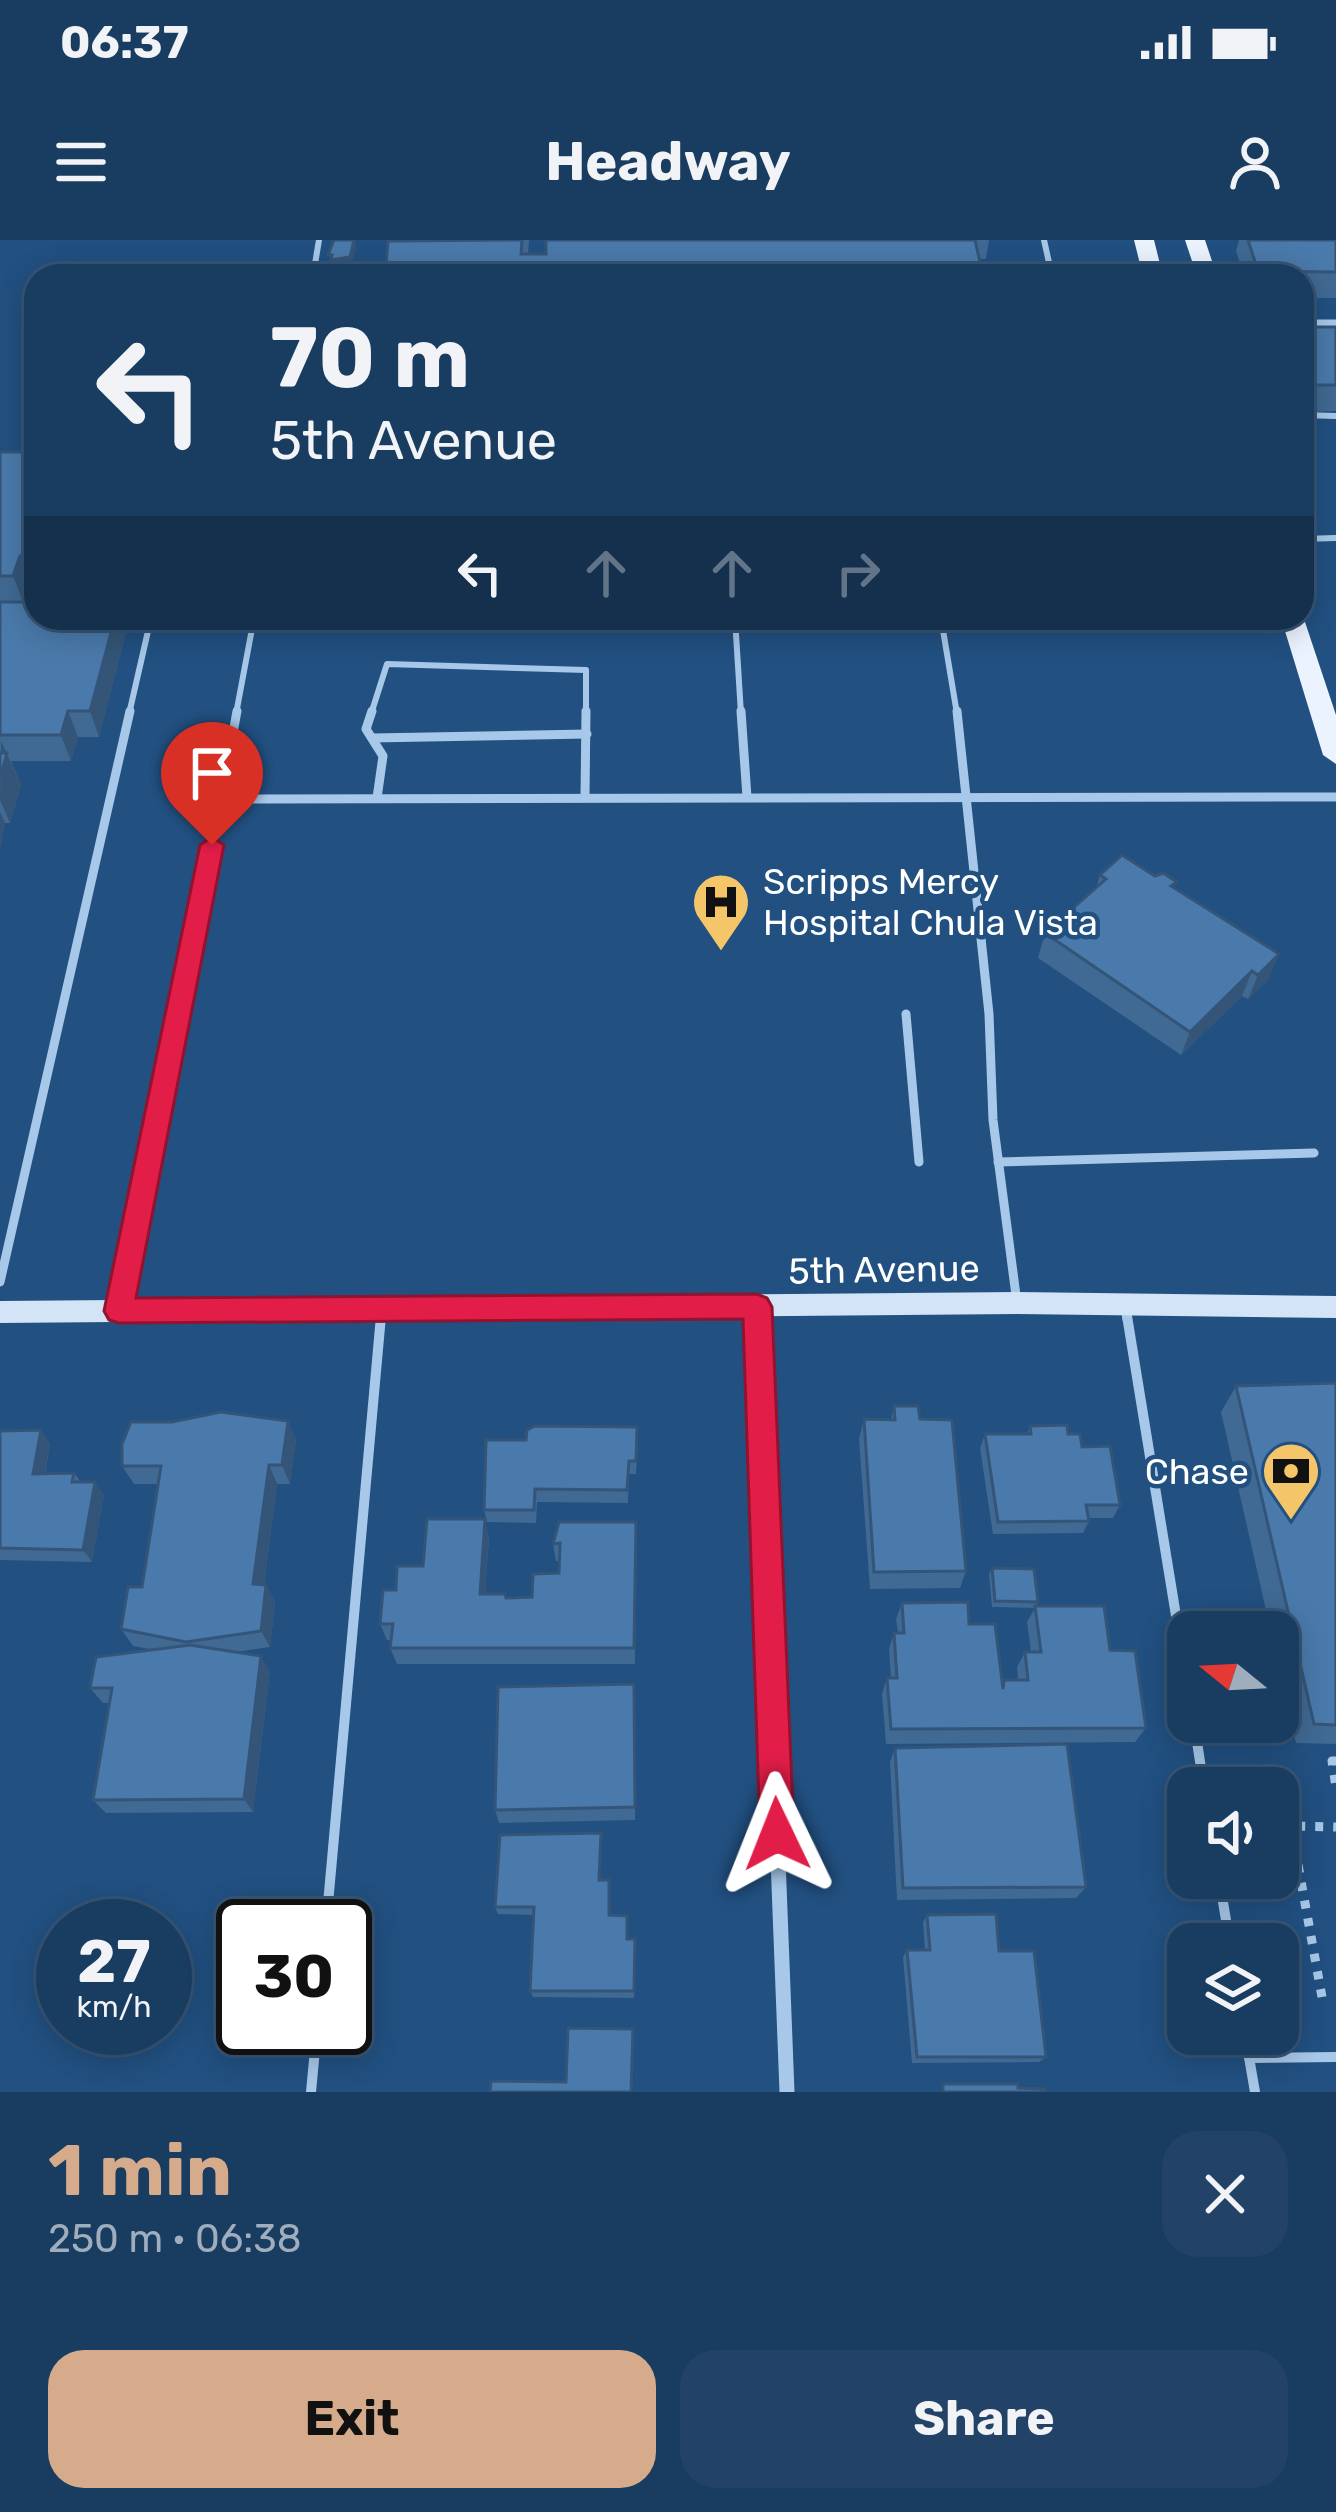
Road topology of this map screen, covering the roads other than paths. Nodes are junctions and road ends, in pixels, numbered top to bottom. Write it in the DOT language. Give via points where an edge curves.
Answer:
graph roads {
  1 [pos="148,630"];
  2 [pos="252,630"];
  3 [pos="736,630"];
  4 [pos="943,630"];
  5 [pos="1297,630"];
  6 [pos="587,734"];
  7 [pos="372,738"];
  8 [pos="1336,755"];
  9 [pos="966,796"];
  10 [pos="1336,796"];
  11 [pos="585,797"];
  12 [pos="747,797"];
  13 [pos="377,798"];
  14 [pos="221,799"];
  15 [pos="906,1014"];
  16 [pos="1314,1153"];
  17 [pos="919,1162"];
  18 [pos="998,1162"];
  19 [pos="0,1282"];
  20 [pos="1017,1303"];
  21 [pos="1125,1306"];
  22 [pos="757,1307"];
  23 [pos="1336,1307"];
  24 [pos="382,1309"];
  25 [pos="119,1311"];
  26 [pos="0,1312"];
  27 [pos="1175,1611"];
  28 [pos="328,1899"];
  29 [pos="314,2055"];
  30 [pos="1248,2055"];
  31 [pos="1336,2057"];
  32 [pos="1249,2058"];
  33 [pos="311,2092"];
  34 [pos="788,2092"];
  35 [pos="1255,2092"];
  1 -- 19 [label="lane"];
  2 -- 14 [label="lane"];
  3 -- 12 [label="lane"];
  4 -- 9 [label="lane"];
  5 -- 8 [label="main road"];
  6 -- 7 [label="lane"];
  6 -- 7 [label="lane" via="586,670 387,664 366,729"];
  6 -- 11 [label="lane"];
  7 -- 13 [label="lane" via="383,756"];
  9 -- 10 [label="lane"];
  9 -- 12 [label="lane"];
  9 -- 18 [label="lane"];
  11 -- 12 [label="lane"];
  11 -- 13 [label="lane"];
  13 -- 14 [label="lane"];
  14 -- 25 [label="lane"];
  15 -- 17 [label="lane"];
  16 -- 18 [label="lane"];
  18 -- 20 [label="lane"];
  20 -- 21 [label="street, 5th Avenue"];
  20 -- 22 [label="street, 5th Avenue"];
  21 -- 23 [label="street, 5th Avenue"];
  21 -- 27 [label="lane"];
  22 -- 24 [label="street, 5th Avenue"];
  22 -- 34 [label="street"];
  24 -- 25 [label="street, 5th Avenue"];
  24 -- 28 [label="lane"];
  25 -- 26 [label="street, 5th Avenue"];
  29 -- 33 [label="lane"];
  30 -- 32 [label="lane"];
  31 -- 32 [label="lane"];
  32 -- 35 [label="lane"];
}
